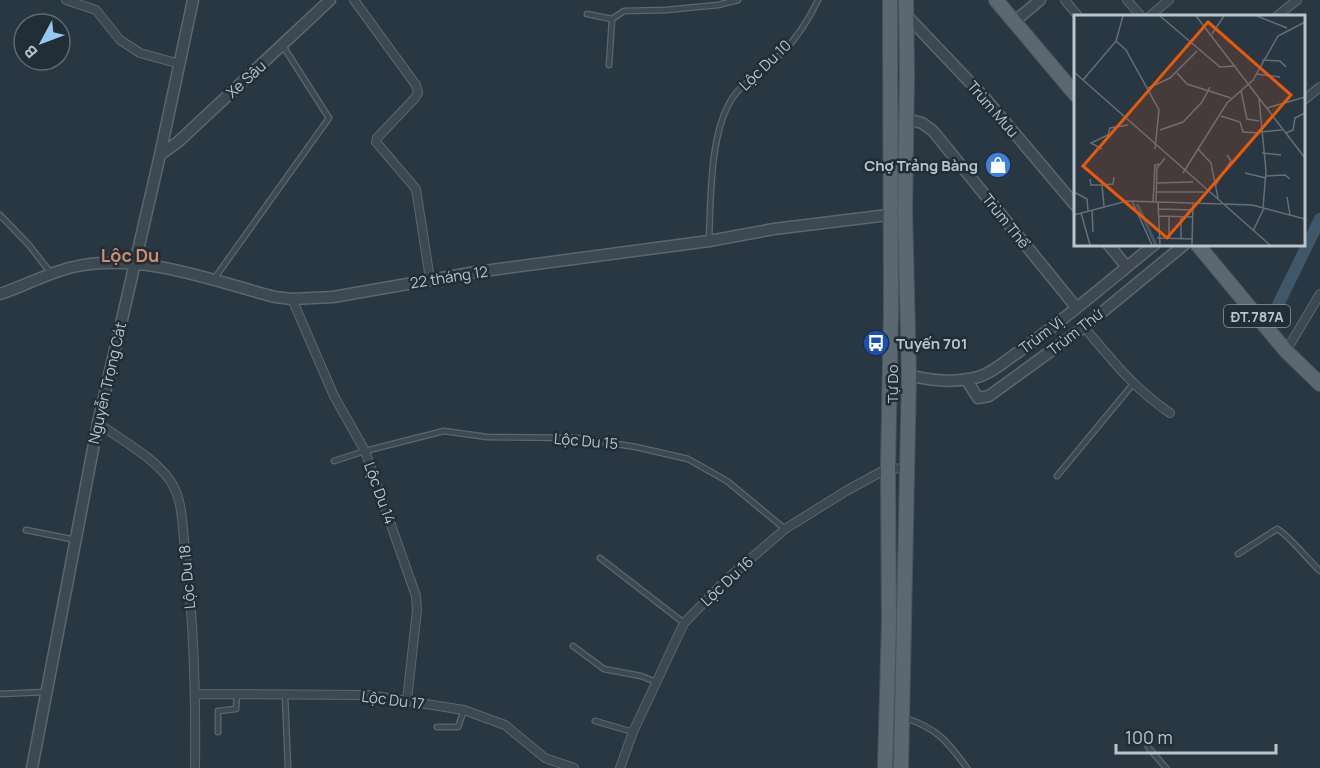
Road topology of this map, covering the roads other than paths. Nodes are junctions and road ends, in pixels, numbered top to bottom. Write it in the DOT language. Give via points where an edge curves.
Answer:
graph roads {
  1 [pos="66,0"];
  2 [pos="193,0"];
  3 [pos="330,0"];
  4 [pos="354,0"];
  5 [pos="738,0"];
  6 [pos="818,0"];
  7 [pos="890,0"];
  8 [pos="906,0"];
  9 [pos="996,0"];
  10 [pos="1040,0"];
  11 [pos="1065,0"];
  12 [pos="1127,0"];
  13 [pos="1169,0"];
  14 [pos="1297,0"];
  15 [pos="587,14"];
  16 [pos="1077,15"];
  17 [pos="1140,15"];
  18 [pos="1151,15"];
  19 [pos="1278,15"];
  20 [pos="907,16"];
  21 [pos="612,19"];
  22 [pos="1015,21"];
  23 [pos="283,45"];
  24 [pos="180,64"];
  25 [pos="609,65"];
  26 [pos="1320,87"];
  27 [pos="1074,93"];
  28 [pos="1305,99"];
  29 [pos="906,119"];
  30 [pos="160,155"];
  31 [pos="1074,204"];
  32 [pos="898,214"];
  33 [pos="0,215"];
  34 [pos="709,241"];
  35 [pos="1110,246"];
  36 [pos="1153,246"];
  37 [pos="1183,246"];
  38 [pos="1199,246"];
  39 [pos="136,263"];
  40 [pos="1127,267"];
  41 [pos="51,274"];
  42 [pos="430,279"];
  43 [pos="213,281"];
  44 [pos="0,294"];
  45 [pos="1320,294"];
  46 [pos="292,299"];
  47 [pos="1076,307"];
  48 [pos="1084,327"];
  49 [pos="1286,351"];
  50 [pos="909,375"];
  51 [pos="966,379"];
  52 [pos="1133,384"];
  53 [pos="1320,384"];
  54 [pos="1170,413"];
  55 [pos="98,423"];
  56 [pos="364,451"];
  57 [pos="334,461"];
  58 [pos="888,468"];
  59 [pos="909,469"];
  60 [pos="1057,476"];
  61 [pos="785,529"];
  62 [pos="26,530"];
  63 [pos="76,540"];
  64 [pos="1238,554"];
  65 [pos="600,558"];
  66 [pos="1320,571"];
  67 [pos="684,623"];
  68 [pos="573,646"];
  69 [pos="656,682"];
  70 [pos="47,692"];
  71 [pos="0,694"];
  72 [pos="196,694"];
  73 [pos="237,694"];
  74 [pos="285,695"];
  75 [pos="407,700"];
  76 [pos="464,710"];
  77 [pos="902,717"];
  78 [pos="595,721"];
  79 [pos="437,728"];
  80 [pos="218,732"];
  81 [pos="633,732"];
  82 [pos="1148,747"];
  83 [pos="32,768"];
  84 [pos="195,768"];
  85 [pos="288,768"];
  86 [pos="574,768"];
  87 [pos="620,768"];
  88 [pos="885,768"];
  89 [pos="901,768"];
  90 [pos="967,768"];
  91 [pos="1166,768"];
  1 -- 24 [label="street" via="96,10 120,40 140,53"];
  2 -- 24 [label="street, Nguyễn Trọng Cát"];
  3 -- 23 [label="street, Xe Sâu"];
  4 -- 42 [label="street" via="418,93 376,142 416,189"];
  5 -- 21 [label="lane" via="718,5 624,11"];
  6 -- 34 [label="lane, Lộc Du 10" via="811,16 783,52 736,93 726,110 714,159"];
  7 -- 32 [label="main road, Tự Do"];
  8 -- 20 [label="main road, Tự Do"];
  9 -- 22 [label="main road"];
  10 -- 22 [label="street"];
  11 -- 16 [label="street"];
  12 -- 17 [label="street"];
  13 -- 18 [label="street"];
  14 -- 19 [label="street"];
  15 -- 21 [label="lane"];
  20 -- 29 [label="main road, Tự Do"];
  20 -- 31 [label="street, Trùm Mưu" via="984,97"];
  21 -- 25 [label="lane"];
  22 -- 27 [label="main road"];
  23 -- 30 [label="street, Xe Sâu"];
  23 -- 43 [label="lane" via="329,118"];
  24 -- 30 [label="street, Nguyễn Trọng Cát"];
  26 -- 28 [label="street"];
  29 -- 32 [label="main road, Tự Do"];
  29 -- 47 [label="street, Trùm Thể" via="933,131"];
  30 -- 39 [label="street, Nguyễn Trọng Cát"];
  32 -- 34 [label="street, 22 tháng 12"];
  32 -- 50 [label="main road, Tự Do"];
  32 -- 58 [label="main road, Tự Do"];
  33 -- 41 [label="lane"];
  34 -- 42 [label="street, 22 tháng 12"];
  35 -- 40 [label="street"];
  36 -- 40 [label="street, Trùm Vị"];
  37 -- 48 [label="street, Trùm Thứ"];
  38 -- 49 [label="main road, ĐT.787A"];
  39 -- 41 [label="street, 22 tháng 12" via="74,267"];
  39 -- 43 [label="street, 22 tháng 12"];
  39 -- 55 [label="street, Nguyễn Trọng Cát"];
  40 -- 47 [label="street, Trùm Vị"];
  41 -- 44 [label="street, 22 tháng 12"];
  42 -- 46 [label="street, 22 tháng 12" via="333,297"];
  43 -- 46 [label="street, 22 tháng 12"];
  45 -- 49 [label="street"];
  46 -- 56 [label="street, Lộc Du 14" via="334,396"];
  47 -- 51 [label="street, Trùm Vị" via="995,368"];
  48 -- 51 [label="street, Trùm Thứ" via="983,399 978,398"];
  48 -- 52 [label="street"];
  49 -- 53 [label="main road, ĐT.787A"];
  50 -- 51 [label="street, Trùm Vị" via="949,381"];
  50 -- 59 [label="main road, Tự Do"];
  52 -- 54 [label="street"];
  52 -- 60 [label="lane"];
  55 -- 63 [label="street, Nguyễn Trọng Cát"];
  55 -- 72 [label="street, Lộc Du 18" via="160,468 171,481 179,501"];
  56 -- 57 [label="lane, Lộc Du 15"];
  56 -- 61 [label="lane, Lộc Du 15" via="444,431 487,437 578,438 636,447 688,459 727,481"];
  56 -- 75 [label="street, Lộc Du 14" via="416,596"];
  58 -- 59 [label="street"];
  58 -- 61 [label="street, Lộc Du 16"];
  58 -- 88 [label="main road, Tự Do"];
  59 -- 77 [label="main road, Tự Do"];
  61 -- 67 [label="street, Lộc Du 16"];
  62 -- 63 [label="lane"];
  63 -- 70 [label="street, Nguyễn Trọng Cát"];
  64 -- 66 [label="lane" via="1277,529"];
  65 -- 67 [label="lane"];
  67 -- 69 [label="street, Lộc Du 16"];
  68 -- 69 [label="lane" via="604,669"];
  69 -- 81 [label="street, Lộc Du 16"];
  70 -- 71 [label="lane"];
  70 -- 83 [label="street, Nguyễn Trọng Cát"];
  72 -- 73 [label="street, Lộc Du 17"];
  72 -- 84 [label="street, Lộc Du 18"];
  73 -- 74 [label="street, Lộc Du 17"];
  73 -- 80 [label="lane" via="236,709 218,711"];
  74 -- 75 [label="street, Lộc Du 17" via="369,695"];
  74 -- 85 [label="lane"];
  75 -- 76 [label="street, Lộc Du 17"];
  76 -- 79 [label="lane" via="458,727"];
  76 -- 86 [label="street, Lộc Du 17" via="505,725 545,758"];
  77 -- 89 [label="main road, Tự Do"];
  77 -- 90 [label="lane" via="939,734"];
  78 -- 81 [label="lane"];
  81 -- 87 [label="street, Lộc Du 16"];
  82 -- 91 [label="lane"];
}
